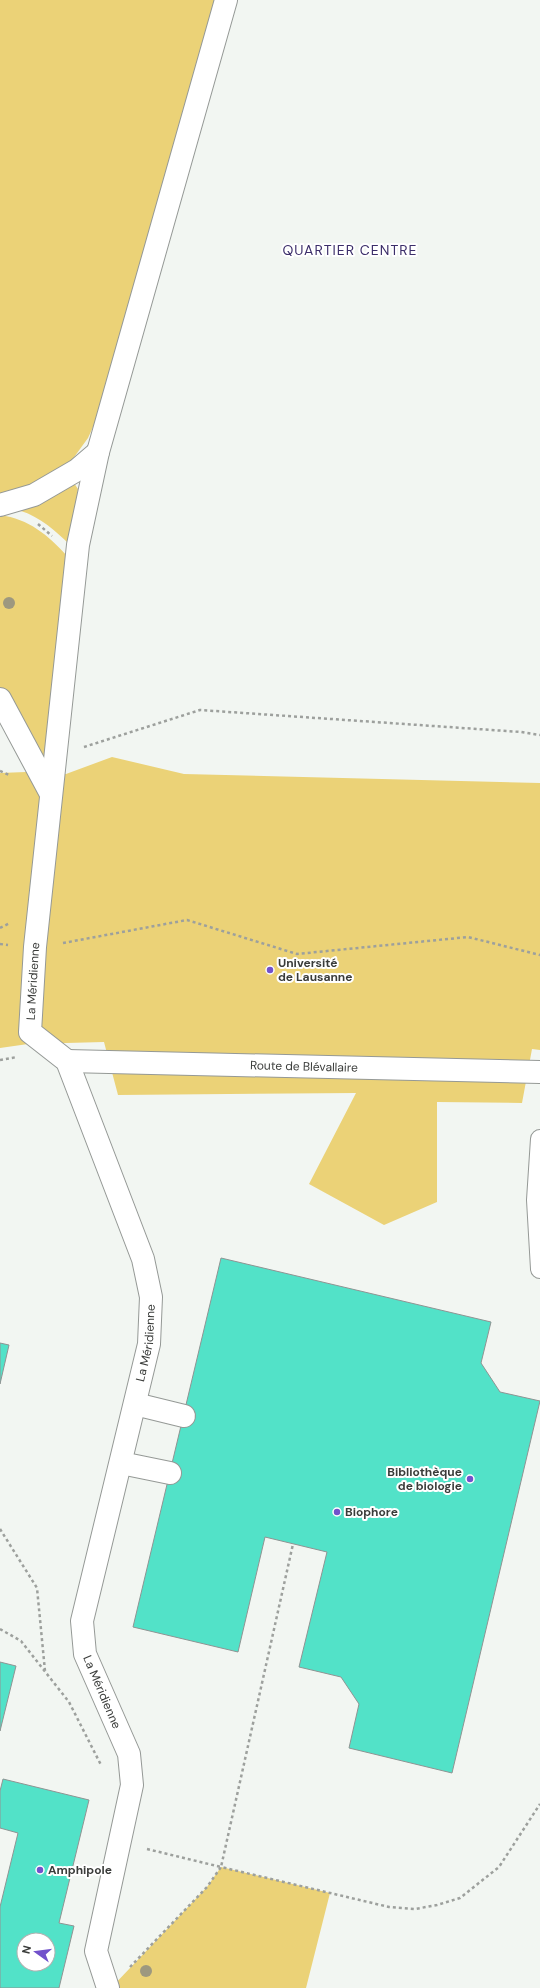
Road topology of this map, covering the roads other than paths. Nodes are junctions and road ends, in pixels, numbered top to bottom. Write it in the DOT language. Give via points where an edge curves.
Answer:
graph roads {
  1 [pos="226,0"];
  2 [pos="98,452"];
  3 [pos="0,505"];
  4 [pos="0,699"];
  5 [pos="51,794"];
  6 [pos="67,1060"];
  7 [pos="540,1072"];
  8 [pos="540,1139"];
  9 [pos="540,1269"];
  10 [pos="136,1404"];
  11 [pos="184,1416"];
  12 [pos="121,1463"];
  13 [pos="170,1473"];
  14 [pos="108,1988"];
  1 -- 2 [label="street, La Méridienne"];
  2 -- 3 [label="street" via="76,470 34,496"];
  2 -- 5 [label="street, La Méridienne" via="76,563"];
  4 -- 5 [label="street"];
  5 -- 6 [label="street, La Méridienne" via="35,947 30,1032"];
  6 -- 7 [label="street, Route de Blévallaire"];
  6 -- 10 [label="street, La Méridienne" via="143,1259 148,1282 151,1298 149,1344"];
  8 -- 9 [label="lane" via="536,1200"];
  10 -- 11 [label="street"];
  10 -- 12 [label="street, La Méridienne"];
  12 -- 13 [label="street"];
  12 -- 14 [label="street, La Méridienne" via="82,1621 85,1654 129,1754 132,1768 132,1785 96,1951"];
}
